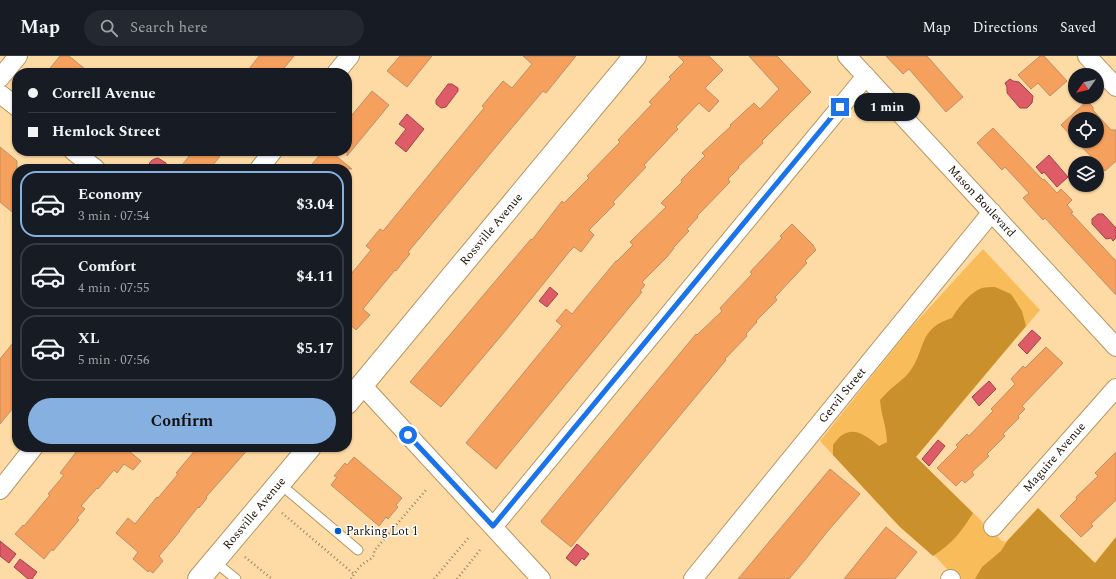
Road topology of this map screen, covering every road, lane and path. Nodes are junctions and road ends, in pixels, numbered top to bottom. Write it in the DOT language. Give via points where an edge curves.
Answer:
graph roads {
  1 [pos="18,56"];
  2 [pos="350,56"];
  3 [pos="636,56"];
  4 [pos="847,56"];
  5 [pos="1087,56"];
  6 [pos="340,68"];
  7 [pos="866,76"];
  8 [pos="0,78"];
  9 [pos="1116,87"];
  10 [pos="0,94"];
  11 [pos="12,103"];
  12 [pos="79,156"];
  13 [pos="269,156"];
  14 [pos="90,164"];
  15 [pos="263,164"];
  16 [pos="992,212"];
  17 [pos="1116,347"];
  18 [pos="362,385"];
  19 [pos="1116,388"];
  20 [pos="352,397"];
  21 [pos="30,452"];
  22 [pos="306,452"];
  23 [pos="279,484"];
  24 [pos="0,490"];
  25 [pos="426,490"];
  26 [pos="282,513"];
  27 [pos="493,526"];
  28 [pos="993,527"];
  29 [pos="469,537"];
  30 [pos="358,550"];
  31 [pos="480,550"];
  32 [pos="245,557"];
  33 [pos="214,561"];
  34 [pos="354,574"];
  35 [pos="199,579"];
  36 [pos="236,579"];
  37 [pos="272,579"];
  38 [pos="351,579"];
  39 [pos="434,579"];
  40 [pos="457,579"];
  41 [pos="541,579"];
  42 [pos="693,579"];
  1 -- 8 [label="street"];
  2 -- 6 [label="street"];
  3 -- 18 [label="street, Rossville Avenue"];
  4 -- 7 [label="street, Mason Boulevard"];
  5 -- 9 [label="street"];
  7 -- 16 [label="street, Mason Boulevard"];
  7 -- 27 [label="street"];
  10 -- 11 [label="street"];
  12 -- 14 [label="street"];
  13 -- 15 [label="street"];
  16 -- 17 [label="street, Mason Boulevard"];
  16 -- 42 [label="street, Gervil Street"];
  18 -- 20 [label="street, Rossville Avenue"];
  18 -- 27 [label="street"];
  19 -- 28 [label="street, Maguire Avenue"];
  21 -- 24 [label="street"];
  22 -- 23 [label="street, Rossville Avenue"];
  23 -- 30 [label="lane"];
  23 -- 33 [label="street, Rossville Avenue"];
  25 -- 34 [label="path" via="374,551 374,555"];
  26 -- 34 [label="path"];
  27 -- 41 [label="street"];
  29 -- 39 [label="path"];
  31 -- 40 [label="path"];
  32 -- 37 [label="path"];
  33 -- 35 [label="street, Rossville Avenue"];
  33 -- 36 [label="lane"];
  34 -- 38 [label="path"];
}
